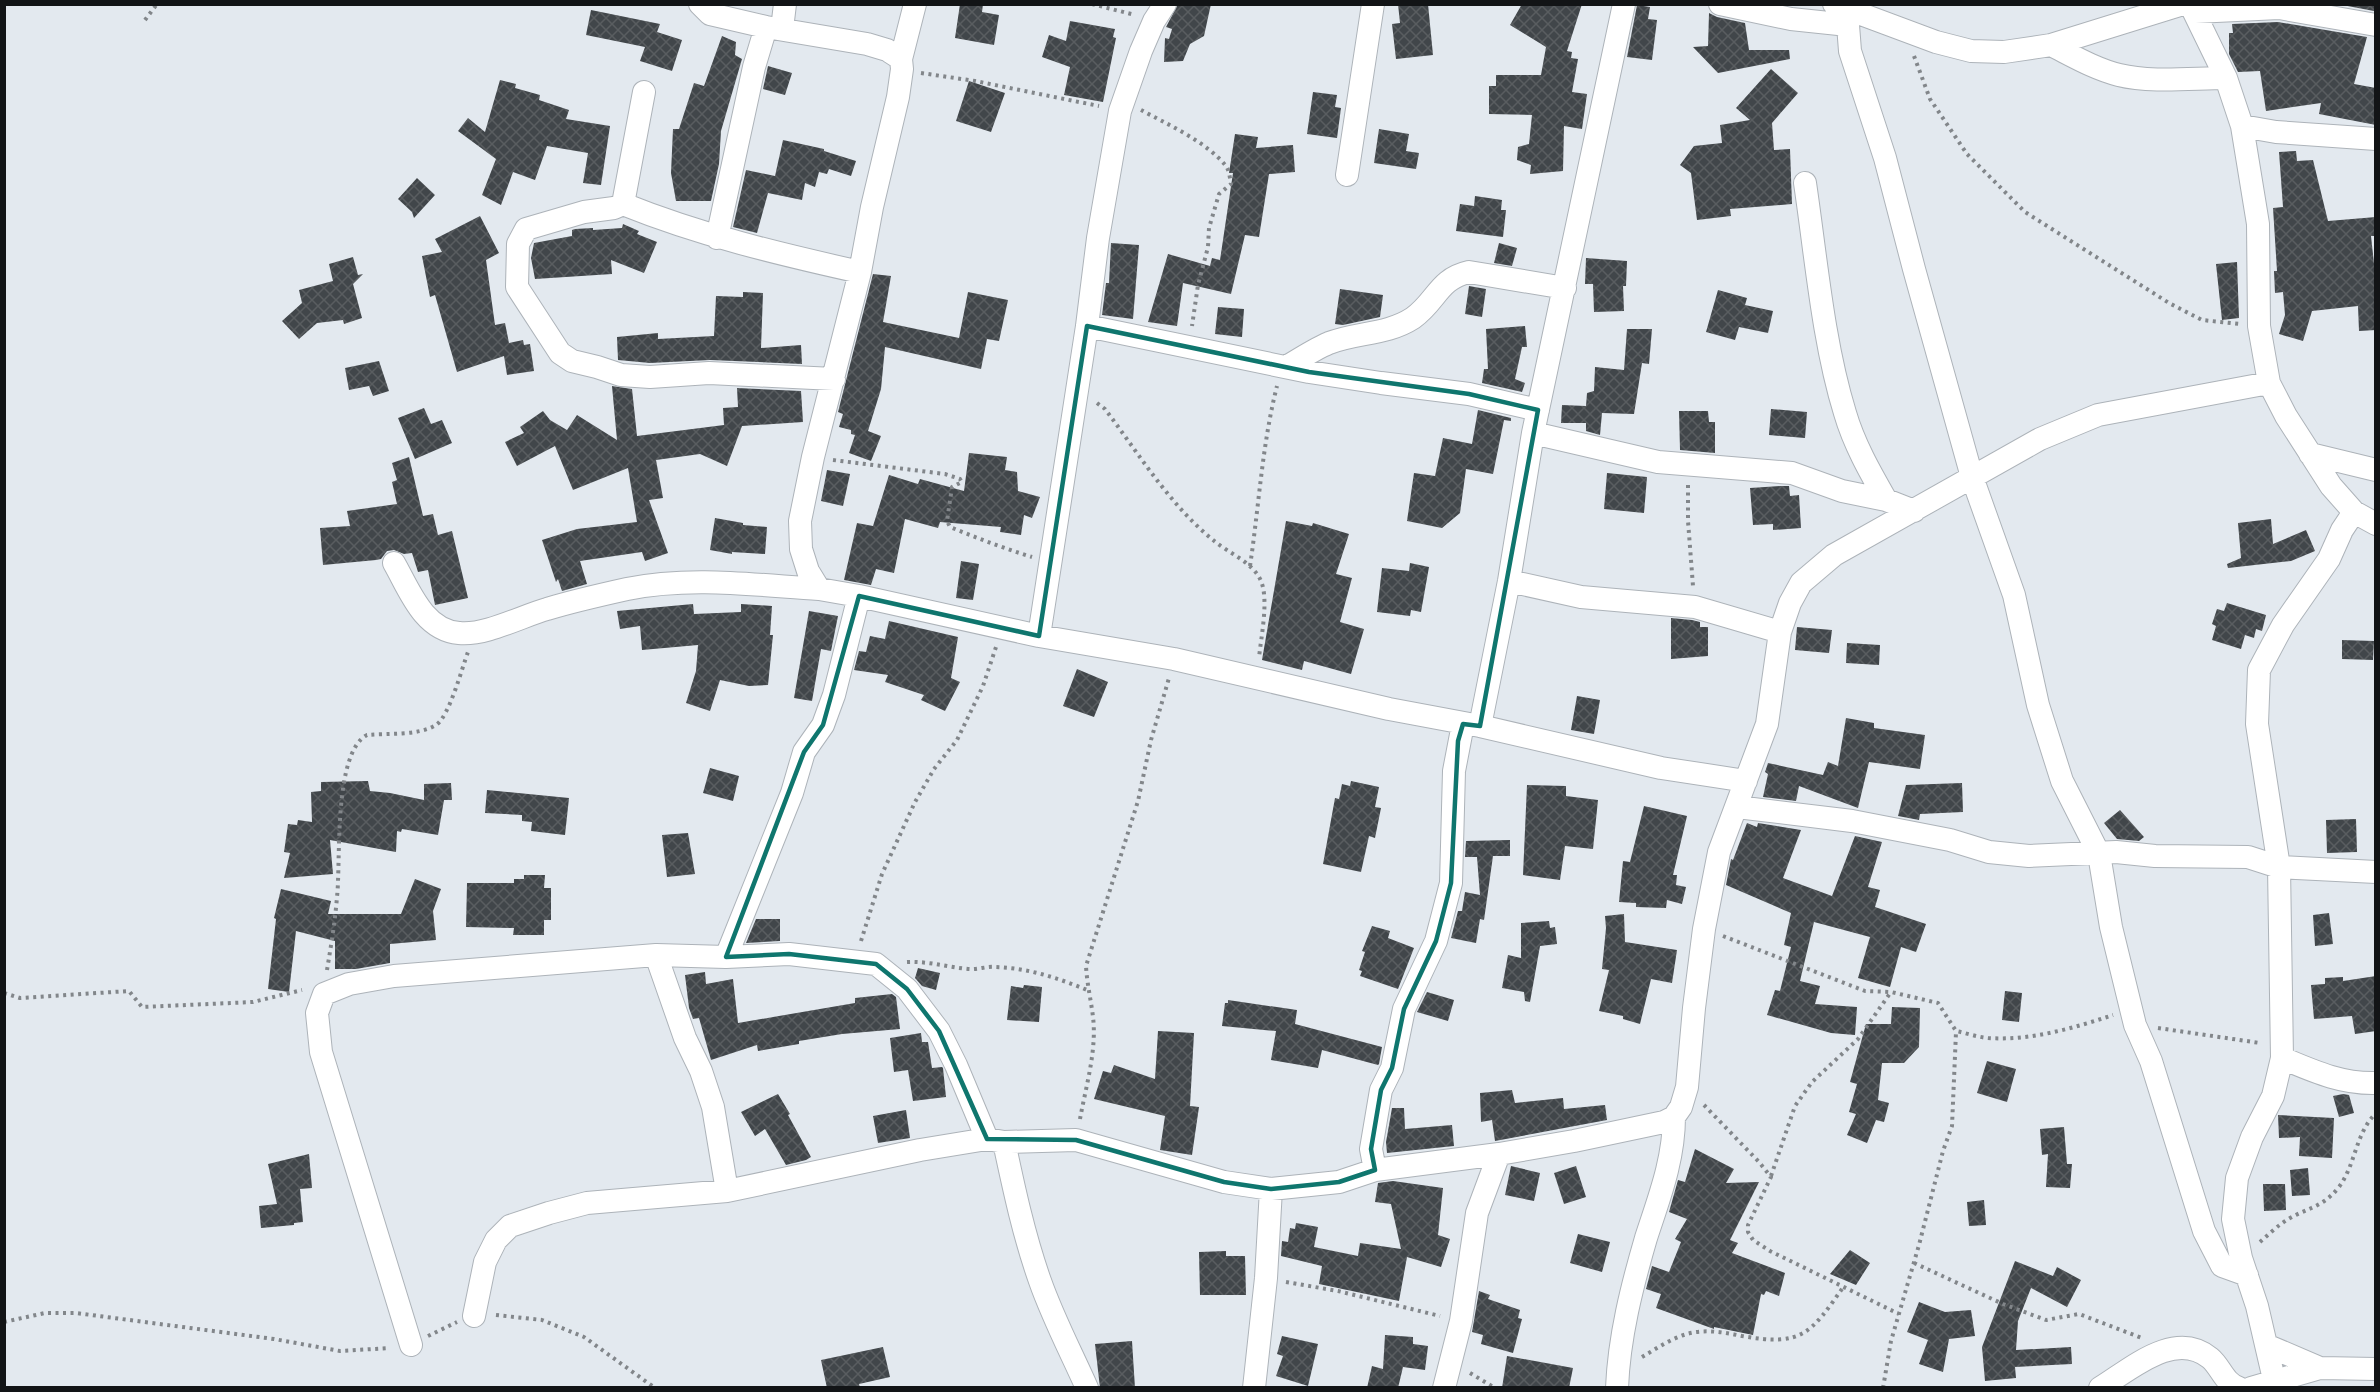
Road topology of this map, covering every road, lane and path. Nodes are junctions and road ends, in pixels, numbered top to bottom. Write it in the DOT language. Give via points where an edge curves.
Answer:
graph roads {
  1 [pos="157,4"];
  2 [pos="700,4"];
  3 [pos="785,4"];
  4 [pos="915,4"];
  5 [pos="1092,4"];
  6 [pos="1373,4"];
  7 [pos="1624,4"];
  8 [pos="1720,4"];
  9 [pos="2189,7"];
  10 [pos="1841,11"];
  11 [pos="1159,13"];
  12 [pos="145,20"];
  13 [pos="2376,25"];
  14 [pos="774,28"];
  15 [pos="1906,32"];
  16 [pos="2051,45"];
  17 [pos="902,64"];
  18 [pos="2226,78"];
  19 [pos="644,92"];
  20 [pos="1122,106"];
  21 [pos="2242,126"];
  22 [pos="2376,139"];
  23 [pos="1347,175"];
  24 [pos="1805,183"];
  25 [pos="623,204"];
  26 [pos="717,238"];
  27 [pos="860,272"];
  28 [pos="1565,288"];
  29 [pos="1087,326"];
  30 [pos="2259,326"];
  31 [pos="1189,347"];
  32 [pos="1286,366"];
  33 [pos="834,379"];
  34 [pos="2269,383"];
  35 [pos="1076,386"];
  36 [pos="1538,411"];
  37 [pos="1533,433"];
  38 [pos="2310,454"];
  39 [pos="813,457"];
  40 [pos="1689,464"];
  41 [pos="2376,470"];
  42 [pos="1972,477"];
  43 [pos="1886,500"];
  44 [pos="1914,510"];
  45 [pos="2354,512"];
  46 [pos="2376,524"];
  47 [pos="1050,562"];
  48 [pos="394,563"];
  49 [pos="1250,566"];
  50 [pos="1509,581"];
  51 [pos="819,589"];
  52 [pos="859,596"];
  53 [pos="1695,608"];
  54 [pos="1003,628"];
  55 [pos="476,632"];
  56 [pos="1779,632"];
  57 [pos="1039,636"];
  58 [pos="1174,659"];
  59 [pos="1258,677"];
  60 [pos="1472,725"];
  61 [pos="1746,781"];
  62 [pos="1737,807"];
  63 [pos="2099,854"];
  64 [pos="2279,867"];
  65 [pos="2376,872"];
  66 [pos="1704,929"];
  67 [pos="656,955"];
  68 [pos="726,957"];
  69 [pos="865,963"];
  70 [pos="1087,990"];
  71 [pos="1892,992"];
  72 [pos="4,993"];
  73 [pos="324,994"];
  74 [pos="2133,1017"];
  75 [pos="1956,1031"];
  76 [pos="2282,1052"];
  77 [pos="2376,1083"];
  78 [pos="1687,1087"];
  79 [pos="2376,1113"];
  80 [pos="1674,1117"];
  81 [pos="1076,1140"];
  82 [pos="996,1141"];
  83 [pos="1500,1154"];
  84 [pos="1375,1170"];
  85 [pos="1771,1177"];
  86 [pos="1271,1189"];
  87 [pos="727,1191"];
  88 [pos="1914,1263"];
  89 [pos="2244,1266"];
  90 [pos="1266,1278"];
  91 [pos="1844,1286"];
  92 [pos="1899,1314"];
  93 [pos="474,1316"];
  94 [pos="1461,1321"];
  95 [pos="4,1322"];
  96 [pos="411,1345"];
  97 [pos="2266,1345"];
  98 [pos="2174,1348"];
  99 [pos="1451,1362"];
  100 [pos="2320,1368"];
  101 [pos="2376,1369"];
  102 [pos="1618,1377"];
  103 [pos="2275,1384"];
  104 [pos="655,1388"];
  105 [pos="1087,1388"];
  106 [pos="1254,1388"];
  107 [pos="1444,1388"];
  108 [pos="1495,1388"];
  109 [pos="1883,1388"];
  110 [pos="2100,1388"];
  111 [pos="2240,1388"];
  112 [pos="2251,1388"];
  1 -- 12 [label="path"];
  2 -- 14 [label="street" via="710,14"];
  3 -- 14 [label="street"];
  4 -- 17 [label="street"];
  5 -- 11 [label="path"];
  6 -- 23 [label="street"];
  7 -- 28 [label="street"];
  8 -- 10 [label="street" via="1791,19"];
  9 -- 13 [label="street" via="2279,8"];
  9 -- 16 [label="street"];
  9 -- 18 [label="street"];
  10 -- 15 [label="street"];
  10 -- 42 [label="street"];
  11 -- 20 [label="street"];
  14 -- 17 [label="street" via="867,44 887,50"];
  14 -- 26 [label="street" via="754,67"];
  15 -- 16 [label="street" via="1971,51 2004,52"];
  15 -- 30 [label="path" via="1930,99 1967,154 2025,212 2202,320"];
  16 -- 18 [label="street" via="2120,75"];
  17 -- 20 [label="path"];
  17 -- 27 [label="street"];
  18 -- 21 [label="street"];
  19 -- 25 [label="street"];
  20 -- 29 [label="street"];
  20 -- 31 [label="path" via="1171,125 1227,167 1231,184 1219,194 1209,228 1209,247 1198,285"];
  21 -- 22 [label="street"];
  21 -- 30 [label="street" via="2258,224"];
  24 -- 43 [label="street" via="1831,353 1845,414"];
  25 -- 26 [label="street"];
  25 -- 33 [label="street" via="544,223 526,229 521,236 517,287 560,353 572,361 621,375 709,373"];
  26 -- 27 [label="street"];
  27 -- 33 [label="street"];
  28 -- 32 [label="street" via="1469,272 1455,275 1421,311 1391,330 1330,343"];
  28 -- 36 [label="street"];
  29 -- 31 [label="street"];
  29 -- 35 [label="street"];
  30 -- 34 [label="street"];
  31 -- 32 [label="street"];
  32 -- 36 [label="street" via="1469,393"];
  32 -- 49 [label="path" via="1276,387 1267,430"];
  33 -- 39 [label="street"];
  34 -- 38 [label="street"];
  34 -- 42 [label="street" via="2098,415 2040,439"];
  35 -- 47 [label="street"];
  35 -- 49 [label="path" via="1105,409 1189,519"];
  36 -- 37 [label="street"];
  37 -- 40 [label="street" via="1658,462"];
  37 -- 50 [label="street"];
  38 -- 41 [label="street"];
  38 -- 45 [label="street"];
  39 -- 47 [label="path" via="957,478 962,482 952,487 947,520 950,527 992,545"];
  39 -- 51 [label="street" via="800,521 801,549"];
  40 -- 43 [label="street" via="1792,473 1842,491"];
  40 -- 53 [label="path" via="1688,521"];
  42 -- 44 [label="street"];
  42 -- 63 [label="street" via="2014,595 2038,705 2062,781"];
  43 -- 44 [label="street"];
  44 -- 56 [label="street" via="1834,555 1801,583"];
  45 -- 46 [label="street"];
  45 -- 64 [label="street" via="2330,559 2283,625 2259,670 2257,724"];
  47 -- 57 [label="street"];
  48 -- 55 [label="street" via="424,616 444,629"];
  49 -- 59 [label="path" via="1261,580 1265,594"];
  50 -- 53 [label="street" via="1581,597"];
  50 -- 60 [label="street"];
  51 -- 52 [label="street"];
  51 -- 55 [label="street" via="691,582 629,589"];
  52 -- 54 [label="street"];
  52 -- 68 [label="street" via="823,725 804,752 792,793"];
  53 -- 56 [label="street"];
  54 -- 57 [label="street"];
  54 -- 69 [label="path" via="983,686 957,740 915,802 882,874"];
  55 -- 73 [label="path" via="439,724 424,730 368,735 353,748 341,795 338,896"];
  56 -- 61 [label="street" via="1767,724"];
  57 -- 58 [label="street"];
  58 -- 59 [label="street"];
  58 -- 70 [label="path" via="1138,801 1086,966"];
  59 -- 60 [label="street"];
  60 -- 61 [label="street" via="1661,768"];
  60 -- 84 [label="street" via="1454,771 1451,883 1436,941 1404,1009 1392,1068 1381,1090 1371,1149"];
  61 -- 62 [label="street"];
  62 -- 63 [label="street" via="1852,821 1950,840 1989,852 2029,856"];
  62 -- 66 [label="street" via="1719,852"];
  63 -- 64 [label="street" via="2248,857"];
  63 -- 74 [label="street" via="2111,927"];
  64 -- 65 [label="street"];
  64 -- 76 [label="street"];
  66 -- 71 [label="path" via="1865,992"];
  66 -- 78 [label="street"];
  67 -- 68 [label="street"];
  67 -- 73 [label="street" via="394,976 349,984"];
  67 -- 87 [label="street" via="713,1107"];
  68 -- 69 [label="street" via="789,954"];
  69 -- 70 [label="path" via="919,962 970,969 1018,969 1052,975"];
  69 -- 82 [label="street" via="908,989 939,1031"];
  70 -- 81 [label="path" via="1093,1018 1092,1046"];
  71 -- 75 [label="path" via="1938,1003"];
  71 -- 85 [label="path" via="1858,1039 1812,1082 1795,1106"];
  72 -- 73 [label="path" via="20,998 129,990 142,1007 253,1002 302,990"];
  73 -- 96 [label="street" via="317,1013 321,1052"];
  74 -- 75 [label="path" via="2021,1036 1989,1038"];
  74 -- 76 [label="path"];
  74 -- 89 [label="street" via="2151,1061 2204,1231 2222,1266"];
  75 -- 88 [label="path" via="1952,1126"];
  76 -- 77 [label="street" via="2332,1078"];
  76 -- 89 [label="street" via="2273,1096 2237,1178 2233,1219"];
  78 -- 80 [label="street"];
  78 -- 85 [label="path"];
  79 -- 89 [label="path" via="2360,1134 2349,1172 2337,1188 2324,1203 2281,1223"];
  80 -- 83 [label="street"];
  80 -- 102 [label="street" via="1669,1165 1631,1291"];
  81 -- 82 [label="street"];
  81 -- 86 [label="street" via="1224,1182"];
  82 -- 87 [label="street" via="920,1149"];
  82 -- 105 [label="street" via="1053,1315"];
  83 -- 84 [label="street"];
  83 -- 94 [label="street" via="1477,1213"];
  84 -- 86 [label="street" via="1339,1182"];
  85 -- 91 [label="path" via="1748,1232 1770,1251"];
  86 -- 90 [label="street"];
  87 -- 93 [label="street" via="587,1203 510,1226 496,1240 485,1262"];
  88 -- 92 [label="path"];
  88 -- 98 [label="path" via="2046,1320 2079,1314"];
  89 -- 97 [label="street"];
  90 -- 94 [label="path"];
  90 -- 106 [label="street"];
  91 -- 92 [label="path"];
  91 -- 102 [label="path" via="1806,1333 1786,1340 1696,1332 1679,1336 1637,1360"];
  92 -- 109 [label="path"];
  93 -- 96 [label="path"];
  93 -- 104 [label="path" via="542,1320 584,1337"];
  94 -- 99 [label="street"];
  95 -- 96 [label="path" via="45,1313 76,1313 340,1351"];
  97 -- 100 [label="street"];
  97 -- 103 [label="street"];
  98 -- 110 [label="street" via="2152,1355"];
  98 -- 111 [label="street" via="2195,1348 2212,1359 2225,1378"];
  99 -- 107 [label="street"];
  99 -- 108 [label="path"];
  100 -- 101 [label="street"];
  100 -- 103 [label="street"];
  103 -- 112 [label="street"];
}
